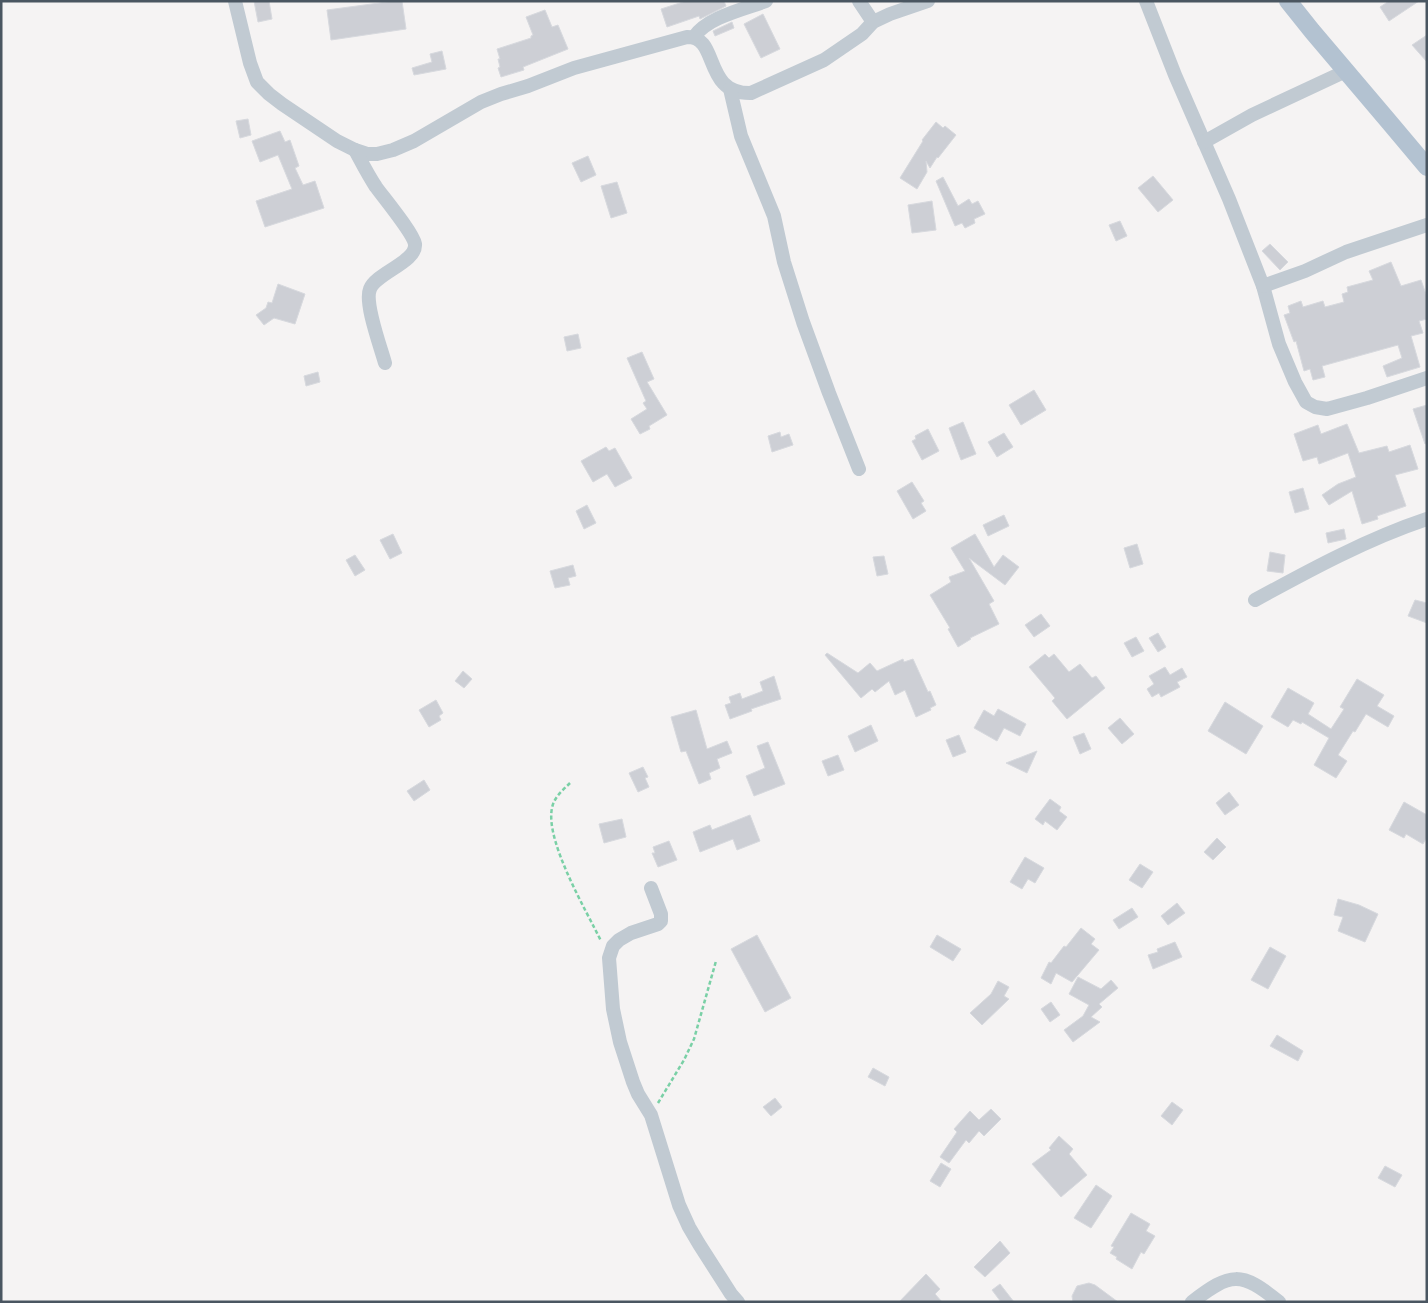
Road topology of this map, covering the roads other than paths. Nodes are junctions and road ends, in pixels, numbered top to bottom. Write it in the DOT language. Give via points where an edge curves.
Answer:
graph roads {
  1 [pos="766,1"];
  2 [pos="859,1"];
  3 [pos="928,1"];
  4 [pos="1146,1"];
  5 [pos="1288,1"];
  6 [pos="235,2"];
  7 [pos="873,22"];
  8 [pos="694,36"];
  9 [pos="1346,71"];
  10 [pos="730,89"];
  11 [pos="1204,142"];
  12 [pos="355,150"];
  13 [pos="1427,167"];
  14 [pos="1427,225"];
  15 [pos="1263,286"];
  16 [pos="385,363"];
  17 [pos="1427,378"];
  18 [pos="859,468"];
  19 [pos="1427,519"];
  20 [pos="1255,600"];
  21 [pos="651,888"];
  22 [pos="738,1302"];
  23 [pos="1192,1302"];
  24 [pos="1279,1302"];
  1 -- 8 [label="street" via="714,20"];
  2 -- 7 [label="street"];
  3 -- 7 [label="street"];
  4 -- 11 [label="street"];
  5 -- 9 [label="main road"];
  6 -- 12 [label="street" via="257,82 282,104"];
  7 -- 10 [label="street" via="862,34 824,60 760,90 741,93"];
  8 -- 10 [label="street" via="704,44 717,74"];
  8 -- 12 [label="street" via="574,68 501,94 393,150 377,154"];
  9 -- 11 [label="street" via="1252,115"];
  9 -- 13 [label="main road"];
  10 -- 18 [label="street" via="741,136 774,216 803,322"];
  11 -- 15 [label="street"];
  12 -- 16 [label="street" via="415,244 409,256 376,280 370,289 374,326"];
  14 -- 15 [label="street" via="1346,252"];
  15 -- 17 [label="street" via="1279,344 1306,402 1327,410"];
  19 -- 20 [label="street" via="1362,545"];
  21 -- 22 [label="street" via="661,921 631,933 613,946 610,958 612,1004 620,1042 638,1094 651,1115 689,1227"];
  23 -- 24 [label="street" via="1233,1278 1248,1280"];
}
